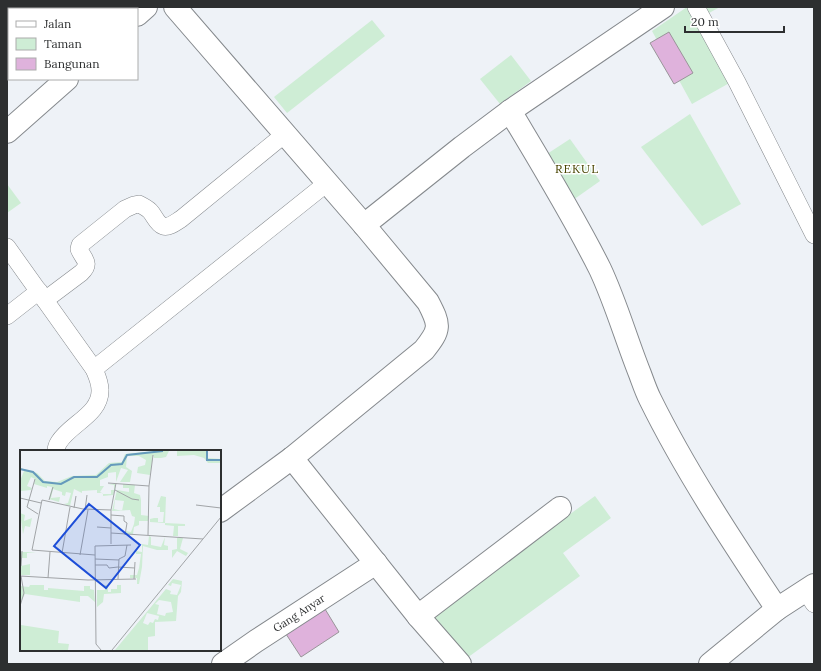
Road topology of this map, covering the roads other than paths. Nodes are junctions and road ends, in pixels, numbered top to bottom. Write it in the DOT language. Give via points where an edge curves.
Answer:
graph roads {
  1 [pos="146,7"];
  2 [pos="175,7"];
  3 [pos="663,7"];
  4 [pos="696,7"];
  5 [pos="138,14"];
  6 [pos="66,80"];
  7 [pos="510,112"];
  8 [pos="7,132"];
  9 [pos="285,134"];
  10 [pos="327,183"];
  11 [pos="364,225"];
  12 [pos="814,235"];
  13 [pos="7,247"];
  14 [pos="42,296"];
  15 [pos="7,316"];
  16 [pos="94,369"];
  17 [pos="56,450"];
  18 [pos="292,458"];
  19 [pos="560,508"];
  20 [pos="221,510"];
  21 [pos="376,563"];
  22 [pos="811,593"];
  23 [pos="777,609"];
  24 [pos="418,616"];
  25 [pos="230,662"];
  26 [pos="460,664"];
  27 [pos="710,664"];
  1 -- 5 [label="street"];
  2 -- 9 [label="street"];
  3 -- 7 [label="street"];
  4 -- 12 [label="lane"];
  6 -- 8 [label="street"];
  7 -- 11 [label="street"];
  7 -- 23 [label="street" via="560,194 600,269 649,398 704,497"];
  9 -- 10 [label="street"];
  9 -- 14 [label="lane" via="181,219 168,226 163,226 150,211 139,204 125,209 80,245 79,249 87,264 86,269"];
  10 -- 11 [label="street"];
  10 -- 16 [label="lane"];
  11 -- 18 [label="street" via="428,302 437,327 433,339 424,350"];
  13 -- 14 [label="lane"];
  14 -- 15 [label="lane"];
  14 -- 16 [label="lane"];
  16 -- 17 [label="lane" via="101,391 97,402 90,412 66,433"];
  18 -- 20 [label="street"];
  18 -- 21 [label="street"];
  19 -- 24 [label="street"];
  21 -- 24 [label="street"];
  21 -- 25 [label="street, Gang Anyar" via="256,641"];
  22 -- 23 [label="street"];
  23 -- 27 [label="street"];
  24 -- 26 [label="street"];
}
